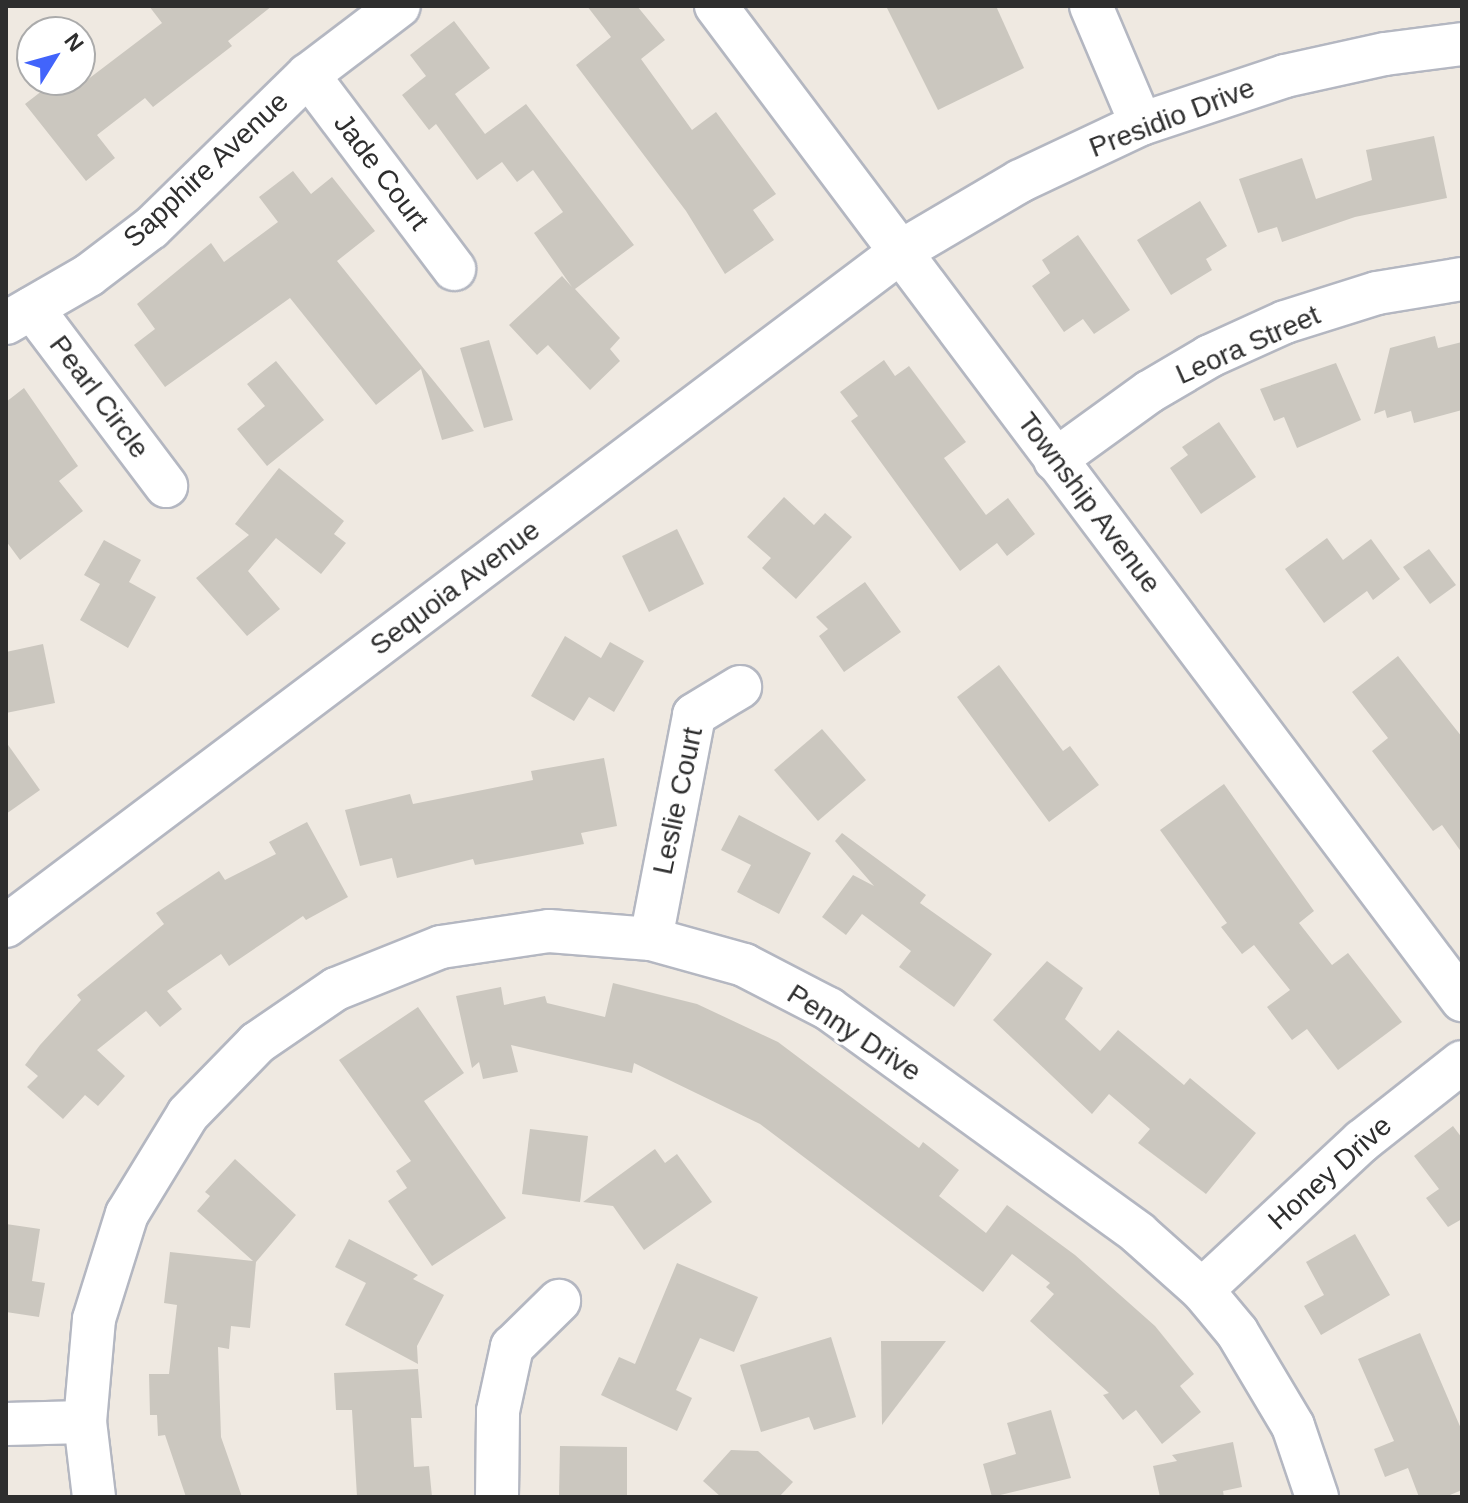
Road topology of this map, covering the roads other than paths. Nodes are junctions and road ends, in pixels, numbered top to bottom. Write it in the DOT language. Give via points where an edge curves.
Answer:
graph roads {
  1 [pos="399,6"];
  2 [pos="716,6"];
  3 [pos="1091,6"];
  4 [pos="1462,44"];
  5 [pos="308,75"];
  6 [pos="1141,124"];
  7 [pos="903,250"];
  8 [pos="454,269"];
  9 [pos="1462,279"];
  10 [pos="19,315"];
  11 [pos="1055,460"];
  12 [pos="166,486"];
  13 [pos="740,687"];
  14 [pos="6,926"];
  15 [pos="651,939"];
  16 [pos="1462,1000"];
  17 [pos="1462,1062"];
  18 [pos="1202,1290"];
  19 [pos="559,1301"];
  20 [pos="85,1422"];
  21 [pos="6,1424"];
  22 [pos="94,1497"];
  23 [pos="497,1497"];
  24 [pos="1317,1497"];
  1 -- 5 [label="street, Sapphire Avenue"];
  2 -- 7 [label="street, Township Avenue"];
  3 -- 6 [label="street"];
  4 -- 6 [label="street, Presidio Drive" via="1285,76"];
  5 -- 8 [label="street, Jade Court"];
  5 -- 10 [label="street, Sapphire Avenue" via="151,228"];
  6 -- 7 [label="street, Presidio Drive" via="1020,181"];
  7 -- 11 [label="street, Township Avenue"];
  7 -- 14 [label="street, Sequoia Avenue"];
  9 -- 11 [label="street, Leora Street" via="1377,293 1285,322 1210,356 1149,392"];
  10 -- 12 [label="street, Pearl Circle"];
  11 -- 16 [label="street, Township Avenue"];
  13 -- 15 [label="street, Leslie Court" via="694,715"];
  15 -- 18 [label="street, Penny Drive" via="744,965 829,1009 1138,1233"];
  15 -- 20 [label="street, Penny Drive" via="549,931 441,947 336,989 257,1043 188,1114 127,1214 94,1319"];
  17 -- 18 [label="street, Honey Drive" via="1362,1141"];
  18 -- 24 [label="street, Penny Drive" via="1267,1376 1293,1426"];
  19 -- 23 [label="street" via="512,1347 498,1411"];
  20 -- 21 [label="street"];
  20 -- 22 [label="street, Penny Drive"];
}
